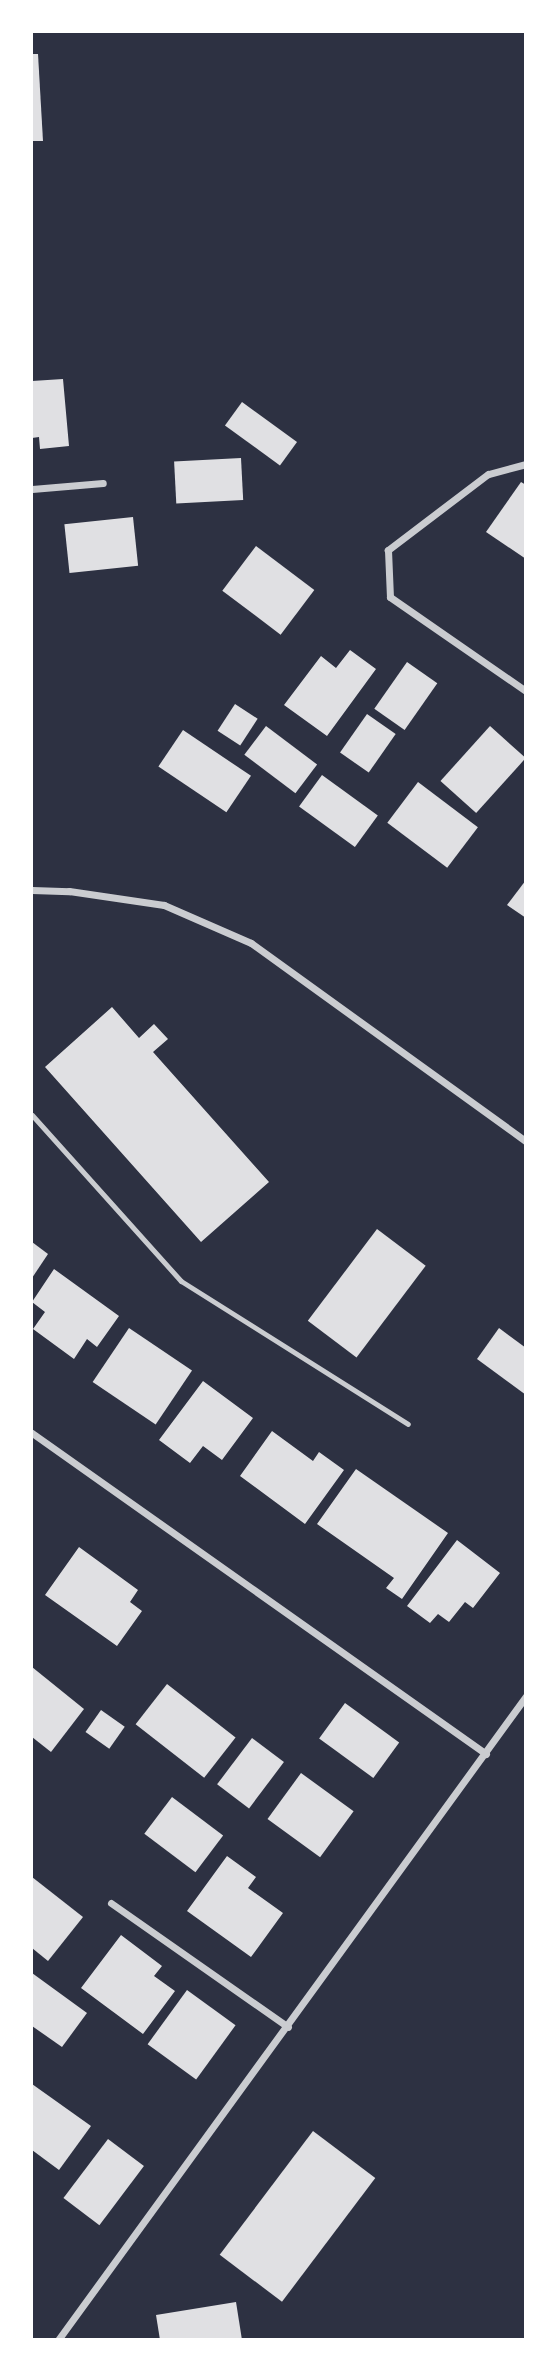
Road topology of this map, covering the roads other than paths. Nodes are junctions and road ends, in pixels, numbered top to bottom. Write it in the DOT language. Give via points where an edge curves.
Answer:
graph roads {
  1 [pos="526,464"];
  2 [pos="103,482"];
  3 [pos="32,489"];
  4 [pos="526,691"];
  5 [pos="32,890"];
  6 [pos="32,1115"];
  7 [pos="526,1140"];
  8 [pos="408,1424"];
  9 [pos="32,1433"];
  10 [pos="526,1696"];
  11 [pos="486,1754"];
  12 [pos="111,1903"];
  13 [pos="288,2027"];
  14 [pos="58,2340"];
  1 -- 4 [label="street" via="488,474 388,550 390,597"];
  2 -- 3 [label="street"];
  5 -- 7 [label="street" via="164,905 251,943"];
  6 -- 8 [label="lane" via="181,1281"];
  9 -- 11 [label="street"];
  10 -- 11 [label="street"];
  11 -- 13 [label="street"];
  12 -- 13 [label="street"];
  13 -- 14 [label="street"];
}
